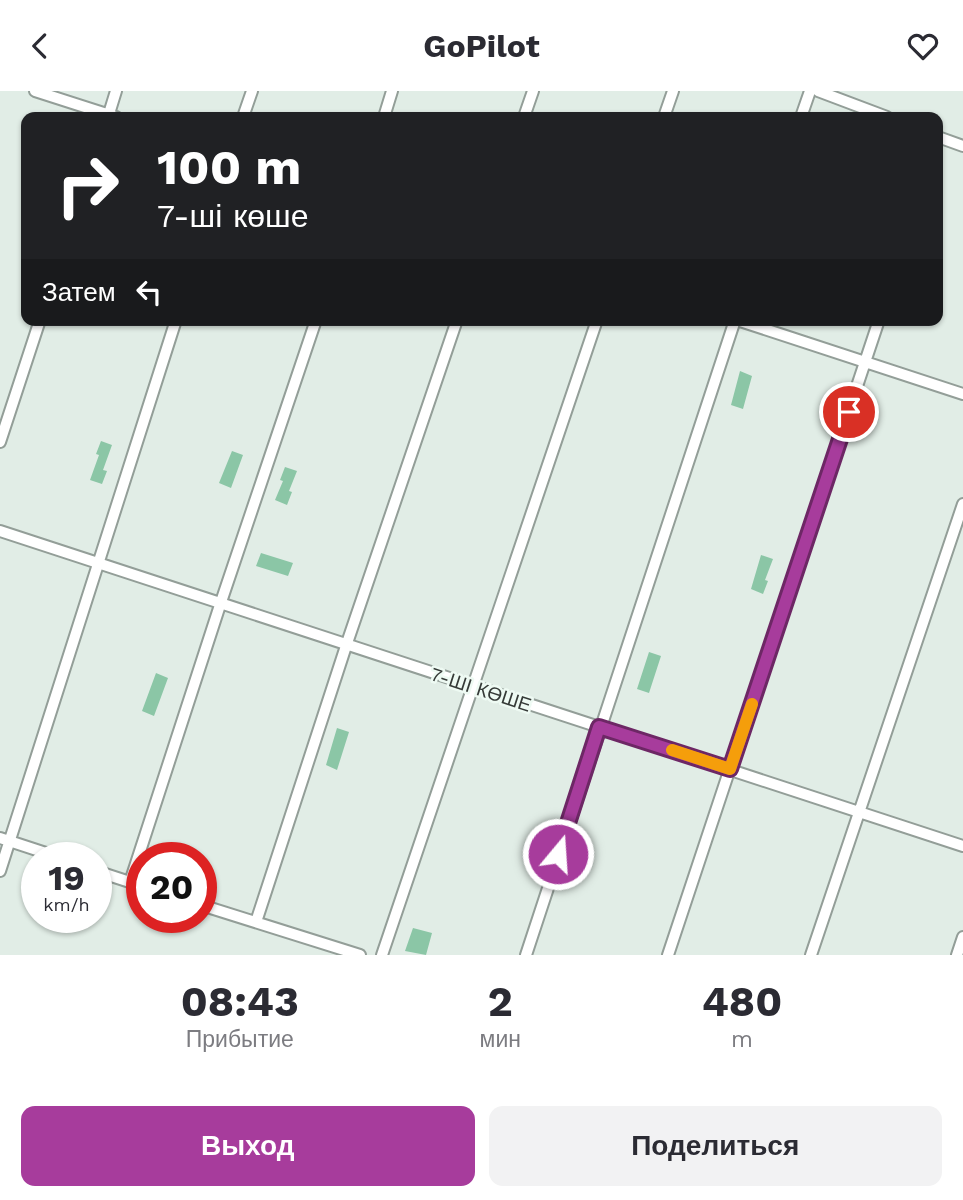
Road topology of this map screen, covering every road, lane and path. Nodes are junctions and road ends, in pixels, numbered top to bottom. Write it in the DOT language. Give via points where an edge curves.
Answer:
graph roads {
  1 [pos="35,91"];
  2 [pos="116,91"];
  3 [pos="252,91"];
  4 [pos="392,91"];
  5 [pos="533,91"];
  6 [pos="673,91"];
  7 [pos="810,91"];
  8 [pos="818,91"];
  9 [pos="99,112"];
  10 [pos="112,112"];
  11 [pos="245,112"];
  12 [pos="386,112"];
  13 [pos="526,112"];
  14 [pos="666,112"];
  15 [pos="804,112"];
  16 [pos="874,112"];
  17 [pos="943,140"];
  18 [pos="963,146"];
  19 [pos="38,326"];
  20 [pos="174,326"];
  21 [pos="314,326"];
  22 [pos="455,326"];
  23 [pos="595,326"];
  24 [pos="734,326"];
  25 [pos="755,326"];
  26 [pos="877,326"];
  27 [pos="866,361"];
  28 [pos="963,394"];
  29 [pos="0,442"];
  30 [pos="963,503"];
  31 [pos="0,531"];
  32 [pos="97,562"];
  33 [pos="220,603"];
  34 [pos="346,646"];
  35 [pos="474,686"];
  36 [pos="599,727"];
  37 [pos="730,769"];
  38 [pos="858,812"];
  39 [pos="5,839"];
  40 [pos="143,842"];
  41 [pos="963,846"];
  42 [pos="0,871"];
  43 [pos="217,910"];
  44 [pos="256,922"];
  45 [pos="963,937"];
  46 [pos="360,955"];
  47 [pos="382,955"];
  48 [pos="526,955"];
  49 [pos="668,955"];
  50 [pos="811,955"];
  51 [pos="957,955"];
  1 -- 9 [label="lane"];
  2 -- 10 [label="lane"];
  3 -- 11 [label="lane"];
  4 -- 12 [label="lane"];
  5 -- 13 [label="lane"];
  6 -- 14 [label="lane"];
  7 -- 15 [label="lane"];
  8 -- 16 [label="lane"];
  17 -- 18 [label="lane"];
  19 -- 29 [label="lane"];
  20 -- 32 [label="lane"];
  21 -- 33 [label="lane"];
  22 -- 34 [label="lane"];
  23 -- 35 [label="lane"];
  24 -- 36 [label="lane"];
  25 -- 27 [label="lane"];
  26 -- 27 [label="lane"];
  27 -- 28 [label="lane"];
  27 -- 37 [label="lane"];
  30 -- 38 [label="lane"];
  31 -- 32 [label="lane, 7-ШІ КӨШЕ"];
  32 -- 33 [label="lane, 7-ШІ КӨШЕ"];
  32 -- 39 [label="lane"];
  33 -- 34 [label="lane, 7-ШІ КӨШЕ"];
  33 -- 40 [label="lane"];
  34 -- 35 [label="lane, 7-ШІ КӨШЕ"];
  34 -- 44 [label="lane"];
  35 -- 36 [label="lane, 7-ШІ КӨШЕ"];
  35 -- 47 [label="lane"];
  36 -- 37 [label="lane, 7-ШІ КӨШЕ"];
  36 -- 48 [label="lane"];
  37 -- 38 [label="lane, 7-ШІ КӨШЕ"];
  37 -- 49 [label="lane"];
  38 -- 41 [label="lane, 7-ШІ КӨШЕ"];
  38 -- 50 [label="lane"];
  39 -- 42 [label="lane"];
  43 -- 44 [label="lane"];
  44 -- 46 [label="lane"];
  45 -- 51 [label="lane"];
}
